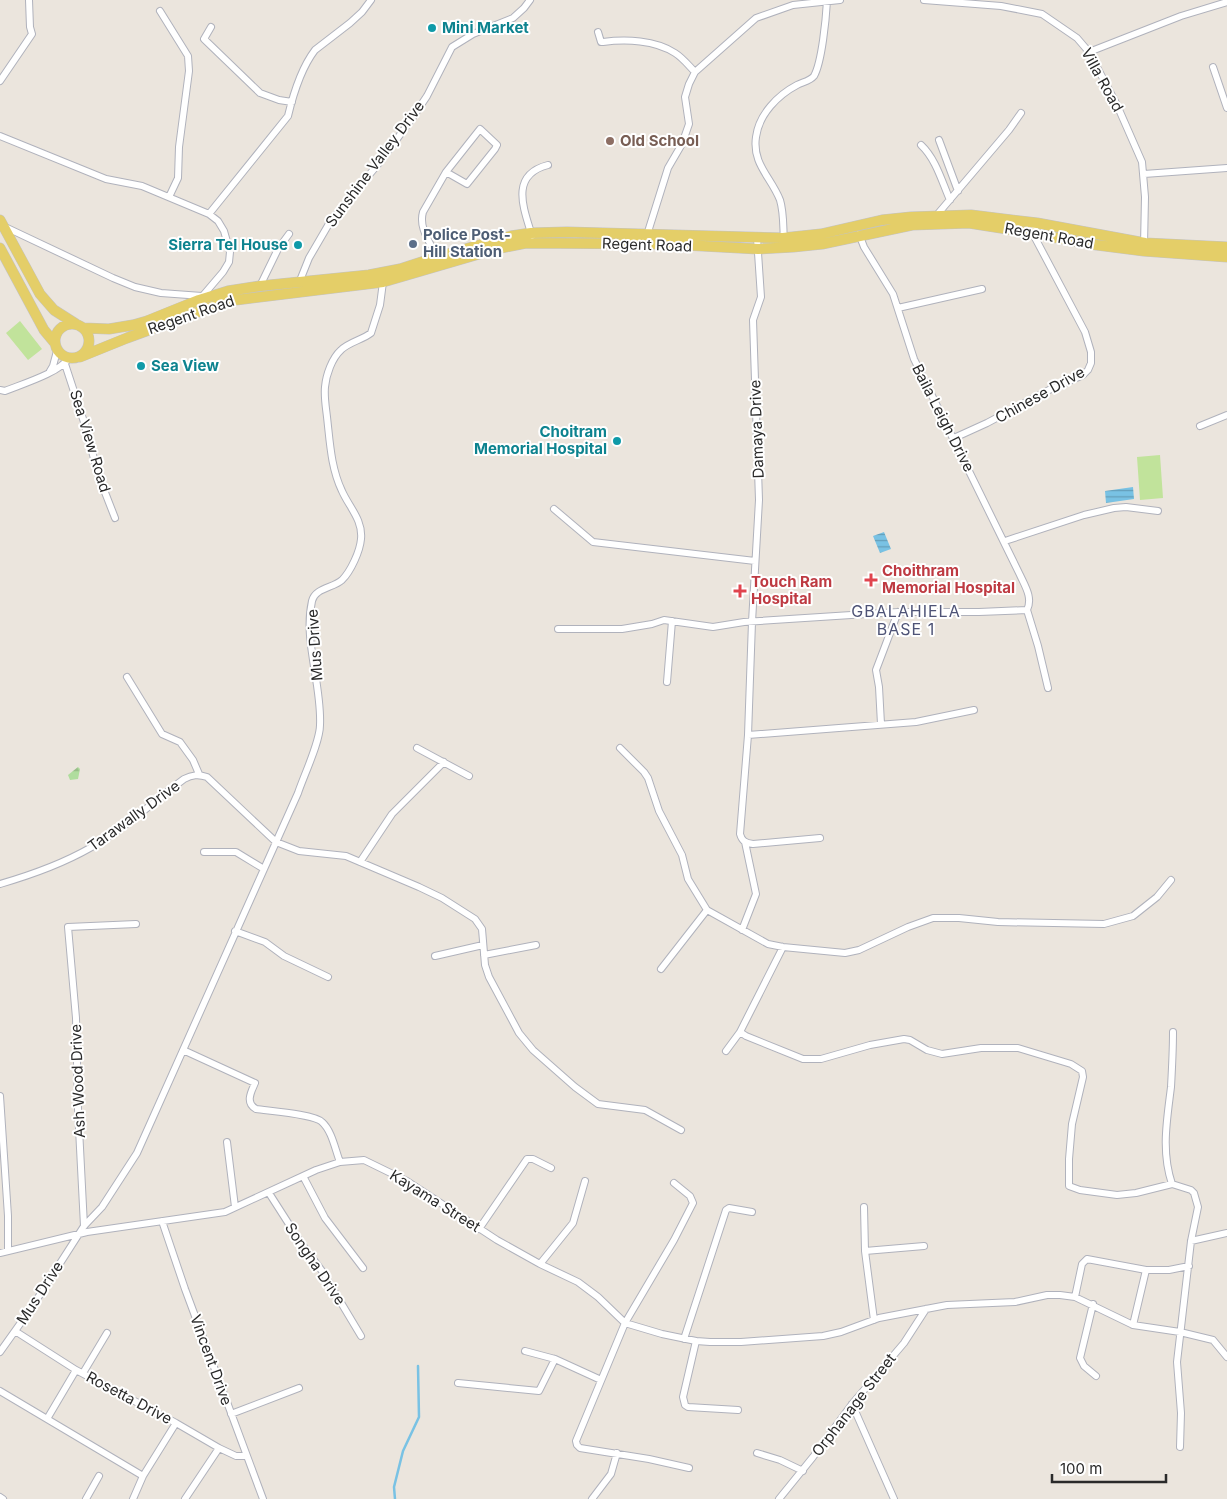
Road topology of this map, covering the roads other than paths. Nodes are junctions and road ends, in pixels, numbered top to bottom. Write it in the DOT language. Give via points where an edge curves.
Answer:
graph roads {
  1 [pos="29,0"];
  2 [pos="371,0"];
  3 [pos="530,0"];
  4 [pos="840,0"];
  5 [pos="924,0"];
  6 [pos="827,1"];
  7 [pos="1227,2"];
  8 [pos="160,11"];
  9 [pos="211,27"];
  10 [pos="598,32"];
  11 [pos="1089,52"];
  12 [pos="1213,67"];
  13 [pos="695,72"];
  14 [pos="0,81"];
  15 [pos="292,102"];
  16 [pos="1227,108"];
  17 [pos="1021,113"];
  18 [pos="0,136"];
  19 [pos="939,140"];
  20 [pos="921,145"];
  21 [pos="548,165"];
  22 [pos="1227,168"];
  23 [pos="446,172"];
  24 [pos="1144,174"];
  25 [pos="958,191"];
  26 [pos="169,197"];
  27 [pos="950,200"];
  28 [pos="209,214"];
  29 [pos="936,216"];
  30 [pos="1037,223"];
  31 [pos="1,224"];
  32 [pos="858,231"];
  33 [pos="289,234"];
  34 [pos="1033,234"];
  35 [pos="533,238"];
  36 [pos="647,240"];
  37 [pos="758,243"];
  38 [pos="784,243"];
  39 [pos="1144,247"];
  40 [pos="1227,247"];
  41 [pos="0,248"];
  42 [pos="1227,257"];
  43 [pos="438,261"];
  44 [pos="383,282"];
  45 [pos="299,283"];
  46 [pos="260,286"];
  47 [pos="982,289"];
  48 [pos="200,298"];
  49 [pos="898,308"];
  50 [pos="195,312"];
  51 [pos="80,326"];
  52 [pos="55,347"];
  53 [pos="71,360"];
  54 [pos="49,372"];
  55 [pos="0,390"];
  56 [pos="1227,415"];
  57 [pos="1200,426"];
  58 [pos="954,438"];
  59 [pos="554,509"];
  60 [pos="1158,511"];
  61 [pos="115,518"];
  62 [pos="1005,541"];
  63 [pos="755,561"];
  64 [pos="1027,610"];
  65 [pos="898,612"];
  66 [pos="672,621"];
  67 [pos="752,622"];
  68 [pos="558,629"];
  69 [pos="127,677"];
  70 [pos="667,682"];
  71 [pos="1048,688"];
  72 [pos="974,710"];
  73 [pos="881,724"];
  74 [pos="748,735"];
  75 [pos="417,748"];
  76 [pos="620,748"];
  77 [pos="444,762"];
  78 [pos="199,774"];
  79 [pos="469,776"];
  80 [pos="820,838"];
  81 [pos="276,842"];
  82 [pos="745,842"];
  83 [pos="204,852"];
  84 [pos="360,862"];
  85 [pos="264,868"];
  86 [pos="1171,880"];
  87 [pos="0,884"];
  88 [pos="707,910"];
  89 [pos="136,924"];
  90 [pos="742,930"];
  91 [pos="235,931"];
  92 [pos="484,945"];
  93 [pos="536,945"];
  94 [pos="783,947"];
  95 [pos="484,955"];
  96 [pos="435,956"];
  97 [pos="661,969"];
  98 [pos="328,977"];
  99 [pos="740,1032"];
  100 [pos="1173,1032"];
  101 [pos="183,1050"];
  102 [pos="726,1051"];
  103 [pos="0,1096"];
  104 [pos="680,1130"];
  105 [pos="227,1142"];
  106 [pos="340,1162"];
  107 [pos="550,1168"];
  108 [pos="303,1176"];
  109 [pos="585,1181"];
  110 [pos="674,1183"];
  111 [pos="1172,1184"];
  112 [pos="268,1193"];
  113 [pos="864,1207"];
  114 [pos="230,1210"];
  115 [pos="752,1212"];
  116 [pos="162,1221"];
  117 [pos="84,1226"];
  118 [pos="479,1229"];
  119 [pos="1227,1233"];
  120 [pos="79,1234"];
  121 [pos="1191,1241"];
  122 [pos="924,1246"];
  123 [pos="865,1251"];
  124 [pos="8,1252"];
  125 [pos="0,1253"];
  126 [pos="540,1264"];
  127 [pos="1189,1266"];
  128 [pos="363,1268"];
  129 [pos="1146,1270"];
  130 [pos="1076,1297"];
  131 [pos="1093,1304"];
  132 [pos="926,1308"];
  133 [pos="874,1320"];
  134 [pos="625,1323"];
  135 [pos="1133,1325"];
  136 [pos="15,1331"];
  137 [pos="1180,1332"];
  138 [pos="107,1333"];
  139 [pos="361,1336"];
  140 [pos="684,1339"];
  141 [pos="696,1341"];
  142 [pos="525,1351"];
  143 [pos="0,1352"];
  144 [pos="1227,1357"];
  145 [pos="555,1359"];
  146 [pos="80,1371"];
  147 [pos="1096,1376"];
  148 [pos="601,1380"];
  149 [pos="458,1383"];
  150 [pos="299,1388"];
  151 [pos="0,1390"];
  152 [pos="852,1404"];
  153 [pos="738,1410"];
  154 [pos="231,1414"];
  155 [pos="47,1419"];
  156 [pos="176,1423"];
  157 [pos="1180,1447"];
  158 [pos="219,1448"];
  159 [pos="617,1453"];
  160 [pos="757,1453"];
  161 [pos="246,1456"];
  162 [pos="689,1468"];
  163 [pos="803,1471"];
  164 [pos="99,1476"];
  165 [pos="143,1476"];
  166 [pos="0,1497"];
  167 [pos="3,1499"];
  168 [pos="86,1499"];
  169 [pos="133,1499"];
  170 [pos="185,1499"];
  171 [pos="263,1499"];
  172 [pos="592,1499"];
  173 [pos="778,1499"];
  174 [pos="894,1499"];
  1 -- 14 [label="street" via="32,34"];
  2 -- 15 [label="street" via="362,12 309,57"];
  3 -- 45 [label="street, Sunshine Valley Drive" via="512,18 473,34 452,47 411,120 330,222"];
  4 -- 6 [label="street"];
  5 -- 11 [label="street, Villa Road" via="1001,6 1042,14 1077,38"];
  6 -- 13 [label="street" via="793,5 756,18"];
  6 -- 38 [label="street" via="821,51 814,75 785,93 769,108 760,122 756,138 756,155 780,200"];
  7 -- 11 [label="street"];
  8 -- 26 [label="street" via="188,56 189,72 178,178"];
  9 -- 15 [label="street" via="204,39 260,93"];
  10 -- 13 [label="street" via="603,42 650,43 669,50"];
  11 -- 24 [label="street, Villa Road" via="1136,144"];
  12 -- 16 [label="street"];
  13 -- 36 [label="street" via="685,97 689,124 668,168"];
  15 -- 28 [label="street" via="280,129"];
  17 -- 25 [label="street"];
  18 -- 26 [label="street" via="106,179 142,186"];
  19 -- 25 [label="street"];
  20 -- 27 [label="street" via="934,163"];
  21 -- 35 [label="street" via="531,172 524,183 522,204"];
  22 -- 24 [label="street"];
  23 -- 23 [label="street" via="480,129 496,145 467,184"];
  23 -- 43 [label="street" via="421,219"];
  24 -- 39 [label="street, Villa Road"];
  25 -- 27 [label="street"];
  26 -- 28 [label="street"];
  27 -- 29 [label="street"];
  28 -- 48 [label="street" via="224,231 230,252 229,262"];
  29 -- 30 [label="main road, Regent Road" via="971,215"];
  29 -- 32 [label="main road, Regent Road" via="882,220"];
  30 -- 34 [label="street"];
  30 -- 39 [label="main road, Regent Road"];
  31 -- 48 [label="street" via="135,287"];
  31 -- 51 [label="main road" via="43,298 54,310"];
  32 -- 34 [label="main road, Regent Road" via="969,223"];
  32 -- 38 [label="main road, Regent Road" via="821,234"];
  32 -- 49 [label="street, Baila Leigh Drive"];
  33 -- 46 [label="street"];
  34 -- 39 [label="main road, Regent Road" via="1097,245"];
  34 -- 58 [label="street, Chinese Drive" via="1085,332 1092,362 1083,375"];
  35 -- 36 [label="main road, Regent Road" via="567,232"];
  35 -- 43 [label="main road, Regent Road" via="494,240"];
  36 -- 37 [label="main road, Regent Road"];
  37 -- 38 [label="main road, Regent Road"];
  37 -- 63 [label="street, Damaya Drive" via="761,296 753,320 759,500"];
  39 -- 40 [label="main road, Regent Road"];
  39 -- 42 [label="main road, Regent Road"];
  41 -- 52 [label="main road"];
  43 -- 44 [label="main road, Regent Road"];
  43 -- 45 [label="main road, Regent Road" via="382,273"];
  44 -- 50 [label="main road, Regent Road" via="238,299"];
  44 -- 81 [label="street, Mus Drive" via="380,305 370,333 342,349 333,361 325,385 335,475 362,529 361,540 343,578 314,595 312,600 310,632 320,727 298,793"];
  45 -- 46 [label="main road, Regent Road"];
  46 -- 48 [label="main road, Regent Road"];
  47 -- 49 [label="street"];
  48 -- 50 [label="street"];
  48 -- 51 [label="main road, Regent Road" via="133,325 109,329"];
  49 -- 58 [label="street, Baila Leigh Drive" via="914,359"];
  50 -- 53 [label="main road, Regent Road"];
  51 -- 52 [label="main road" via="65,326 59,330"];
  51 -- 53 [label="main road" via="90,343"];
  52 -- 53 [label="main road" via="63,357"];
  52 -- 54 [label="street"];
  53 -- 54 [label="street"];
  53 -- 61 [label="street, Sea View Road" via="99,477"];
  54 -- 55 [label="street"];
  56 -- 57 [label="street"];
  58 -- 62 [label="street, Baila Leigh Drive"];
  59 -- 63 [label="street" via="593,542"];
  60 -- 62 [label="street" via="1114,508"];
  62 -- 64 [label="street, Baila Leigh Drive" via="1028,593 1030,602"];
  63 -- 67 [label="street, Damaya Drive"];
  64 -- 65 [label="street"];
  64 -- 71 [label="street, Baila Leigh Drive"];
  65 -- 67 [label="street"];
  65 -- 73 [label="street" via="876,670"];
  66 -- 67 [label="street" via="713,626"];
  66 -- 68 [label="street" via="622,629"];
  66 -- 70 [label="street"];
  67 -- 74 [label="street, Damaya Drive"];
  69 -- 78 [label="street" via="162,734 180,742"];
  72 -- 73 [label="street" via="916,722"];
  73 -- 74 [label="street"];
  74 -- 82 [label="street, Damaya Drive" via="740,834"];
  75 -- 77 [label="street"];
  76 -- 88 [label="street" via="648,778 658,811 682,855 688,880"];
  77 -- 79 [label="street"];
  77 -- 84 [label="street" via="392,814"];
  78 -- 81 [label="street" via="214,781"];
  78 -- 87 [label="street, Tarawally Drive" via="184,779 134,819 77,856"];
  80 -- 82 [label="street"];
  81 -- 84 [label="street" via="299,851 346,856"];
  81 -- 85 [label="street"];
  82 -- 90 [label="street, Damaya Drive" via="756,894"];
  83 -- 85 [label="street" via="236,852"];
  84 -- 92 [label="street" via="420,887 469,916 482,928"];
  85 -- 91 [label="street"];
  86 -- 94 [label="street" via="1157,897 1133,916 1104,924 933,918 866,948 845,953"];
  88 -- 90 [label="street"];
  88 -- 97 [label="street"];
  89 -- 117 [label="street, Ash Wood Drive" via="68,927 76,1018"];
  90 -- 94 [label="street" via="768,944"];
  91 -- 98 [label="street" via="266,942 284,956"];
  91 -- 101 [label="street"];
  92 -- 95 [label="street"];
  92 -- 96 [label="street"];
  93 -- 95 [label="street"];
  94 -- 99 [label="street"];
  95 -- 104 [label="street" via="493,984 519,1033 533,1050 598,1104 645,1110"];
  99 -- 102 [label="street"];
  99 -- 111 [label="street" via="803,1059 820,1059 870,1044 904,1039 942,1054 1009,1047 1071,1064 1082,1071 1083,1077 1072,1124 1069,1186 1117,1195"];
  100 -- 111 [label="street" via="1165,1125"];
  101 -- 106 [label="street" via="255,1083 249,1102 256,1109 307,1116 322,1122 329,1131"];
  101 -- 117 [label="street" via="134,1157 102,1207"];
  103 -- 124 [label="street"];
  105 -- 114 [label="street"];
  106 -- 108 [label="street, Kayama Street"];
  106 -- 118 [label="street, Kayama Street" via="364,1160 407,1181"];
  107 -- 118 [label="street" via="527,1158"];
  108 -- 112 [label="street, Kayama Street"];
  108 -- 128 [label="street" via="325,1218"];
  109 -- 126 [label="street" via="573,1223"];
  110 -- 134 [label="street" via="690,1196 693,1203"];
  111 -- 121 [label="street" via="1191,1190 1196,1199 1198,1207"];
  112 -- 114 [label="street, Kayama Street"];
  112 -- 139 [label="street, Songha Drive" via="322,1271"];
  113 -- 123 [label="street"];
  114 -- 116 [label="street, Kayama Street"];
  115 -- 140 [label="street" via="726,1210"];
  116 -- 120 [label="street, Kayama Street"];
  116 -- 154 [label="street, Vincent Drive"];
  117 -- 120 [label="street"];
  118 -- 126 [label="street, Kayama Street"];
  119 -- 121 [label="street"];
  120 -- 124 [label="street"];
  120 -- 136 [label="street, Mus Drive"];
  121 -- 127 [label="street"];
  122 -- 123 [label="street"];
  123 -- 133 [label="street"];
  124 -- 125 [label="street"];
  126 -- 134 [label="street, Kayama Street" via="589,1289"];
  127 -- 129 [label="street"];
  127 -- 137 [label="street"];
  129 -- 130 [label="street" via="1087,1259 1082,1264"];
  129 -- 135 [label="street"];
  130 -- 131 [label="street"];
  130 -- 132 [label="street" via="1047,1295 1015,1302"];
  131 -- 135 [label="street"];
  131 -- 147 [label="street" via="1080,1358"];
  132 -- 133 [label="street"];
  132 -- 152 [label="street, Orphanage Street" via="904,1344"];
  133 -- 141 [label="street" via="822,1336 741,1342"];
  134 -- 140 [label="street"];
  134 -- 148 [label="street"];
  135 -- 137 [label="street"];
  136 -- 143 [label="street, Mus Drive"];
  136 -- 146 [label="street, Rosetta Drive"];
  137 -- 144 [label="street" via="1213,1340"];
  137 -- 157 [label="street" via="1177,1362 1182,1426"];
  138 -- 146 [label="street"];
  140 -- 141 [label="street"];
  141 -- 153 [label="street" via="683,1397 685,1405"];
  142 -- 145 [label="street"];
  145 -- 148 [label="street"];
  145 -- 149 [label="street" via="539,1391"];
  146 -- 155 [label="street"];
  146 -- 156 [label="street, Rosetta Drive"];
  148 -- 159 [label="street" via="577,1445"];
  150 -- 154 [label="street"];
  151 -- 155 [label="street"];
  152 -- 163 [label="street, Orphanage Street"];
  152 -- 174 [label="street"];
  154 -- 161 [label="street, Vincent Drive"];
  155 -- 165 [label="street"];
  156 -- 158 [label="street, Rosetta Drive"];
  156 -- 165 [label="street"];
  158 -- 161 [label="street, Rosetta Drive" via="236,1456"];
  158 -- 170 [label="street"];
  159 -- 162 [label="street"];
  159 -- 172 [label="street" via="612,1474"];
  160 -- 163 [label="street"];
  161 -- 171 [label="street, Vincent Drive"];
  163 -- 173 [label="street, Orphanage Street"];
  164 -- 168 [label="street"];
  165 -- 169 [label="street"];
  166 -- 167 [label="street"];
}
